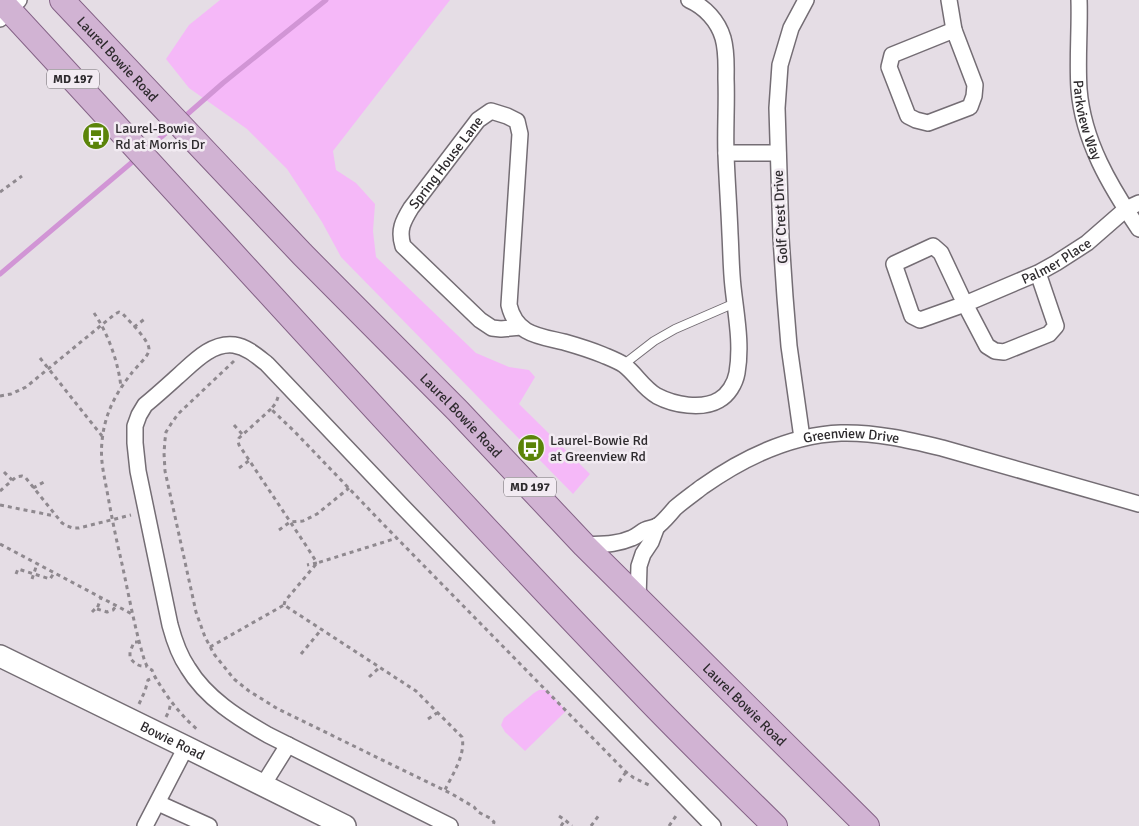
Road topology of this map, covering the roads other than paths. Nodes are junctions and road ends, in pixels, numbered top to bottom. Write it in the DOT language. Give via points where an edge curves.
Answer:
graph roads {
  1 [pos="62,0"];
  2 [pos="689,0"];
  3 [pos="806,0"];
  4 [pos="948,0"];
  5 [pos="1079,0"];
  6 [pos="7,7"];
  7 [pos="954,30"];
  8 [pos="726,153"];
  9 [pos="778,153"];
  10 [pos="1132,206"];
  11 [pos="1139,229"];
  12 [pos="1038,272"];
  13 [pos="735,303"];
  14 [pos="965,304"];
  15 [pos="521,327"];
  16 [pos="623,365"];
  17 [pos="802,438"];
  18 [pos="1139,504"];
  19 [pos="658,526"];
  20 [pos="584,545"];
  21 [pos="638,599"];
  22 [pos="0,656"];
  23 [pos="194,739"];
  24 [pos="288,745"];
  25 [pos="263,785"];
  26 [pos="158,803"];
  27 [pos="146,826"];
  28 [pos="209,826"];
  29 [pos="344,826"];
  30 [pos="450,826"];
  31 [pos="712,826"];
  32 [pos="774,826"];
  33 [pos="867,826"];
  1 -- 20 [label="main road, Laurel Bowie Road / MD 197"];
  2 -- 8 [label="street, Spring House Lane" via="707,11 722,37 726,53"];
  3 -- 9 [label="street, Golf Crest Drive" via="791,28 780,65"];
  4 -- 7 [label="street"];
  5 -- 10 [label="street, Parkview Way" via="1080,90 1086,126 1101,166"];
  6 -- 32 [label="main road, MD 197" via="571,619"];
  7 -- 7 [label="street" via="976,85 970,107 928,123 916,120 908,116 889,67 892,55"];
  8 -- 9 [label="street"];
  8 -- 13 [label="street, Spring House Lane"];
  9 -- 17 [label="street, Golf Crest Drive" via="780,238 789,346"];
  10 -- 11 [label="street, Parkview Way"];
  10 -- 12 [label="street, Palmer Place" via="1080,248"];
  12 -- 14 [label="street, Palmer Place"];
  12 -- 14 [label="street" via="1056,326 1049,334 1004,352 995,352 987,346"];
  13 -- 16 [label="lane" via="675,329"];
  13 -- 16 [label="street, Spring House Lane" via="739,338 737,375 733,385 718,401 693,405 666,399 656,395"];
  14 -- 14 [label="street, Palmer Place" via="940,253 933,246 894,264 912,316 920,320"];
  15 -- 15 [label="street, Spring House Lane" via="515,322 509,306 520,134 517,121 491,111 478,120 411,208 403,221 400,237 403,246 480,320 492,328"];
  15 -- 16 [label="street, Spring House Lane" via="529,333 590,350"];
  17 -- 18 [label="street, Greenview Drive" via="849,433 914,441"];
  17 -- 19 [label="street, Greenview Drive" via="749,458 728,470 676,508"];
  19 -- 20 [label="street, Greenview Drive" via="614,544"];
  19 -- 21 [label="street" via="643,554"];
  20 -- 21 [label="main road, Laurel Bowie Road / MD 197"];
  21 -- 33 [label="main road, Laurel Bowie Road / MD 197"];
  22 -- 23 [label="street, Bowie Road" via="131,720"];
  23 -- 25 [label="street, Bowie Road"];
  23 -- 26 [label="street"];
  24 -- 25 [label="street"];
  24 -- 30 [label="street"];
  24 -- 31 [label="street" via="232,713 208,693 188,669 170,625 138,471 135,443 138,415 200,356 225,345 250,351 267,364"];
  25 -- 29 [label="street, Bowie Road"];
  26 -- 27 [label="street"];
  26 -- 28 [label="street"];
}
